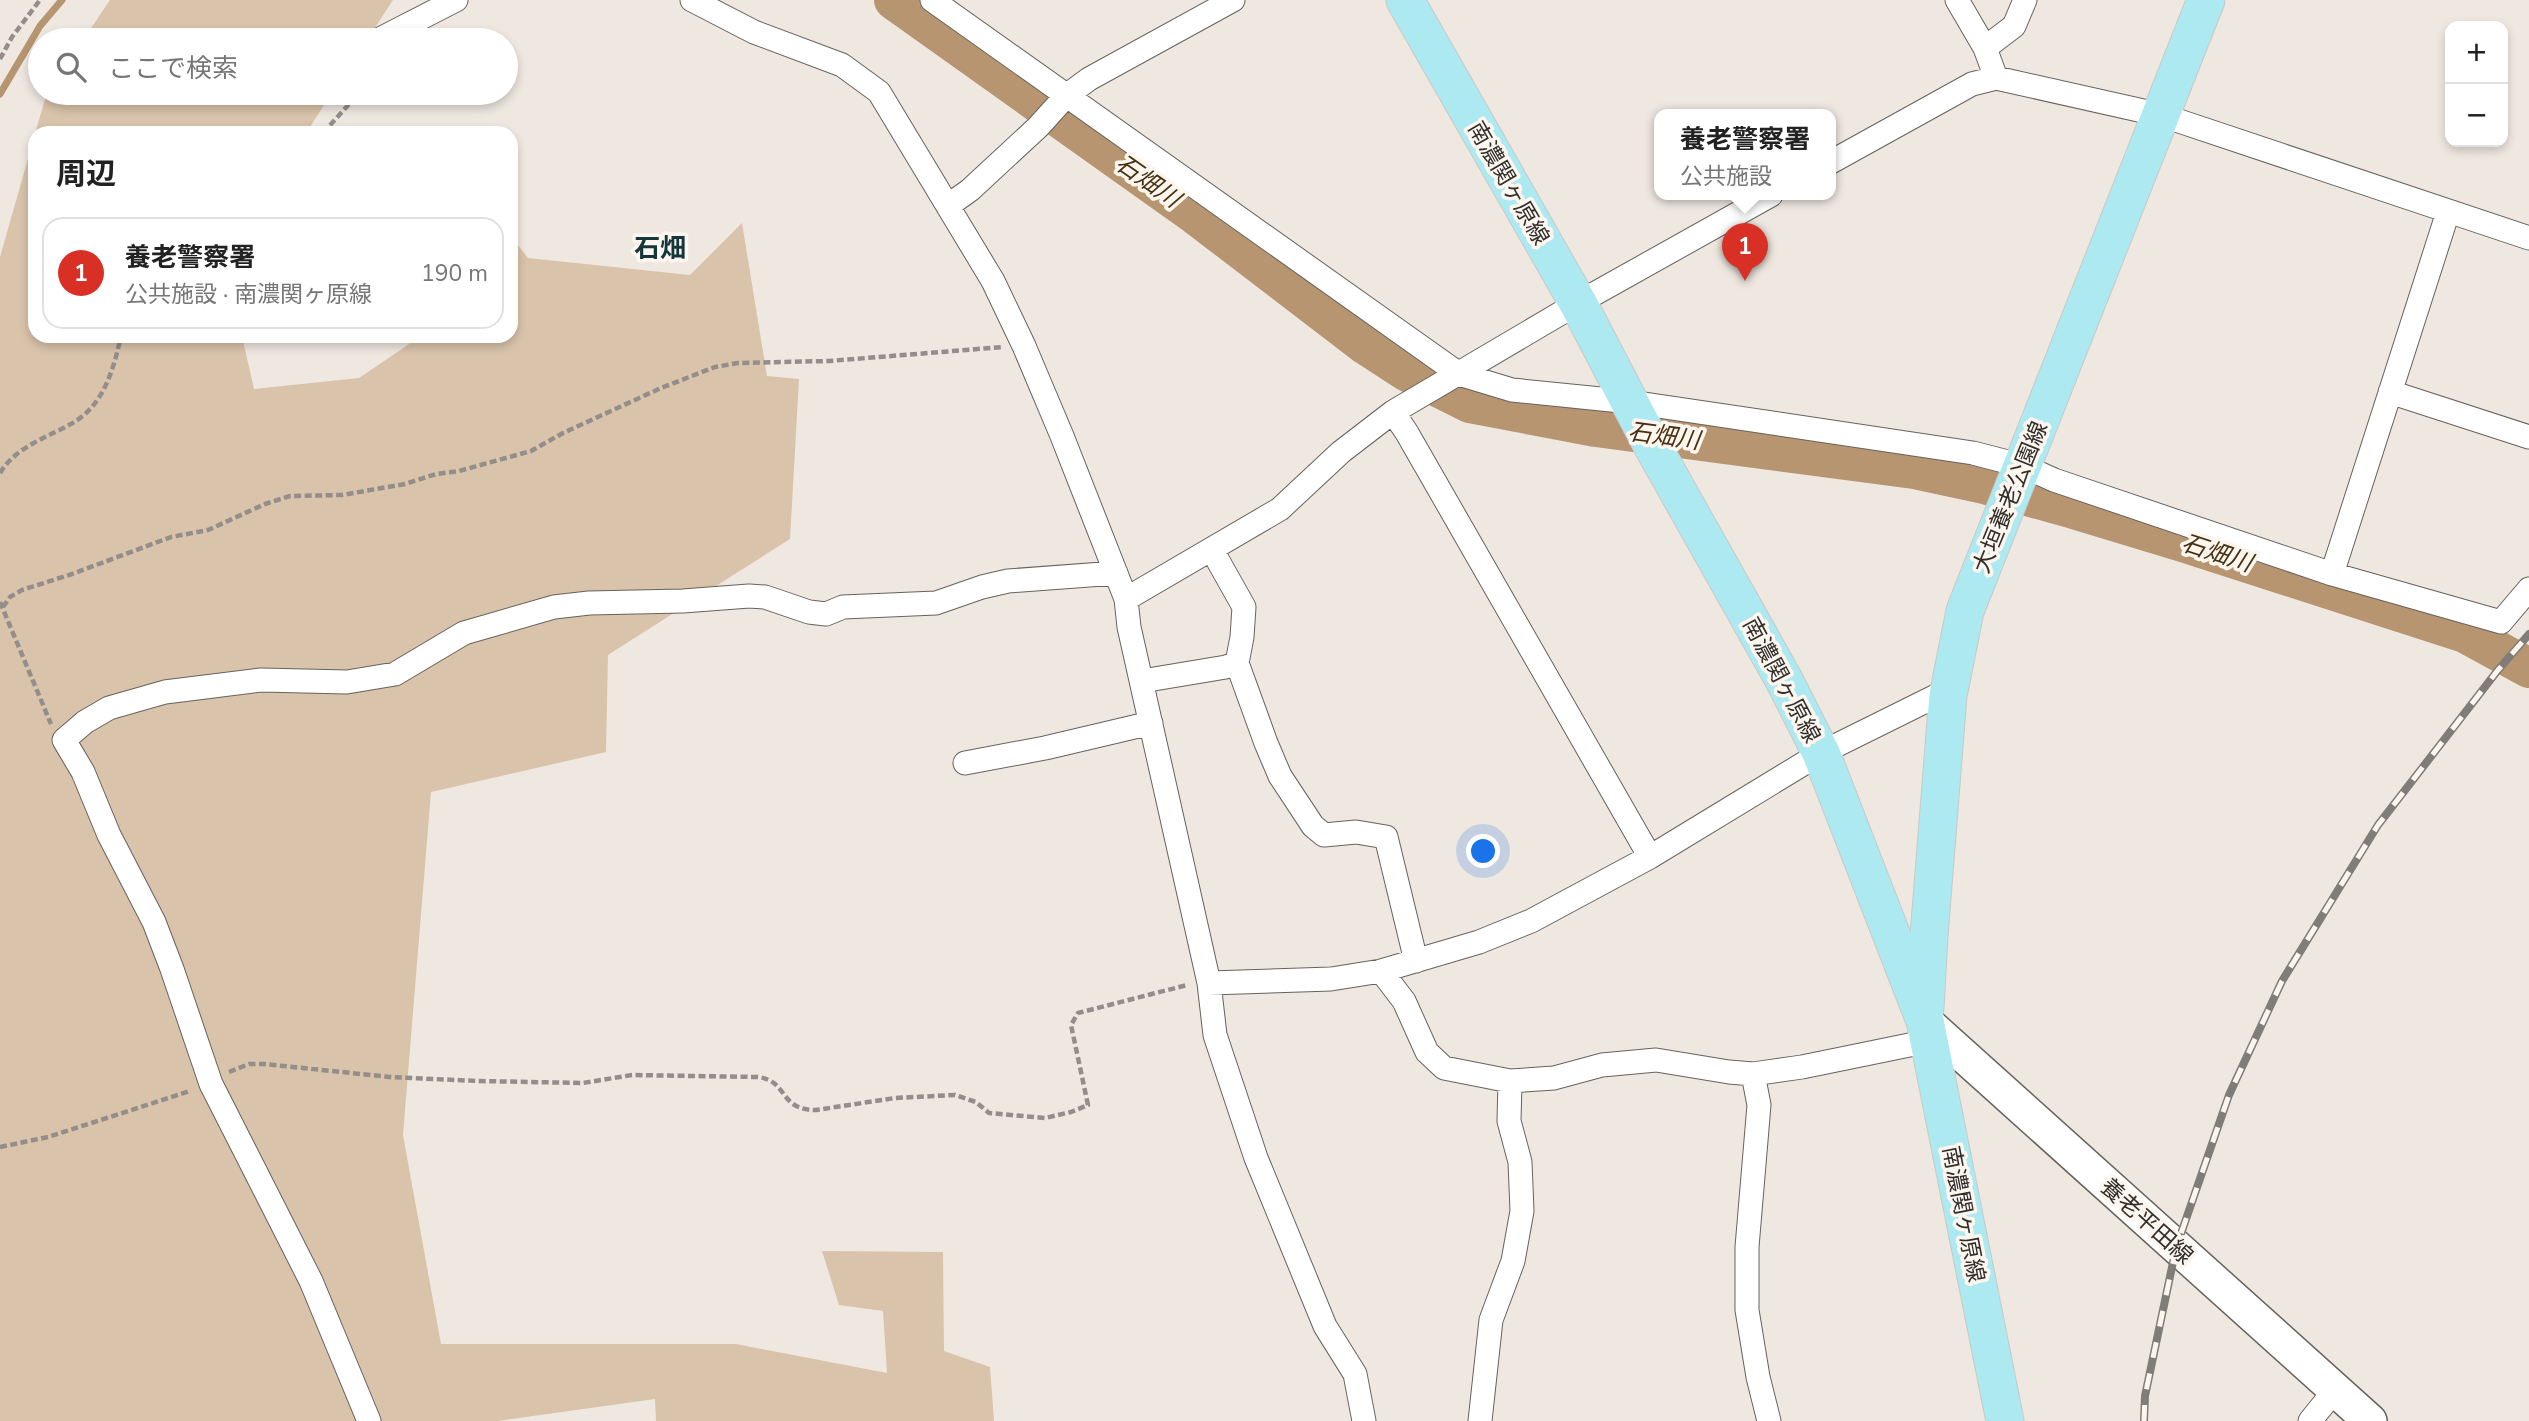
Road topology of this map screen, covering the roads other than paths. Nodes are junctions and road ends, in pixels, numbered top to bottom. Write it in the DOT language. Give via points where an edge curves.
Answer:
graph roads {
  1 [pos="456,0"];
  2 [pos="692,0"];
  3 [pos="932,0"];
  4 [pos="1233,0"];
  5 [pos="1405,0"];
  6 [pos="1957,0"];
  7 [pos="2025,0"];
  8 [pos="2206,0"];
  9 [pos="401,28"];
  10 [pos="1984,48"];
  11 [pos="1996,78"];
  12 [pos="1062,100"];
  13 [pos="2161,115"];
  14 [pos="1836,159"];
  15 [pos="1762,200"];
  16 [pos="949,205"];
  17 [pos="2448,212"];
  18 [pos="2529,238"];
  19 [pos="1578,303"];
  20 [pos="1454,377"];
  21 [pos="2390,392"];
  22 [pos="1633,407"];
  23 [pos="1393,412"];
  24 [pos="2529,437"];
  25 [pos="2017,480"];
  26 [pos="1212,550"];
  27 [pos="1116,573"];
  28 [pos="2332,574"];
  29 [pos="2529,589"];
  30 [pos="1126,599"];
  31 [pos="1237,663"];
  32 [pos="1142,681"];
  33 [pos="1948,696"];
  34 [pos="1151,723"];
  35 [pos="1821,753"];
  36 [pos="965,764"];
  37 [pos="1650,857"];
  38 [pos="1416,961"];
  39 [pos="1381,971"];
  40 [pos="1209,981"];
  41 [pos="1927,1031"];
  42 [pos="1752,1074"];
  43 [pos="1510,1081"];
  44 [pos="2335,1390"];
  45 [pos="369,1421"];
  46 [pos="1364,1421"];
  47 [pos="1480,1421"];
  48 [pos="1769,1421"];
  49 [pos="2005,1421"];
  50 [pos="2310,1421"];
  51 [pos="2370,1421"];
  1 -- 9 [label="street"];
  2 -- 16 [label="street" via="754,32 842,65 880,92"];
  3 -- 12 [label="street"];
  4 -- 12 [label="street" via="1089,79"];
  5 -- 19 [label="main road, 南濃関ヶ原線"];
  6 -- 10 [label="street"];
  7 -- 10 [label="street" via="2014,26"];
  8 -- 13 [label="main road, 大垣養老公園線"];
  10 -- 11 [label="street"];
  11 -- 13 [label="street"];
  11 -- 14 [label="street" via="1972,83"];
  12 -- 16 [label="street"];
  12 -- 20 [label="street"];
  13 -- 17 [label="street"];
  13 -- 25 [label="main road, 大垣養老公園線"];
  15 -- 19 [label="street"];
  16 -- 27 [label="street" via="1024,346"];
  17 -- 18 [label="street"];
  17 -- 21 [label="street"];
  19 -- 20 [label="street"];
  19 -- 22 [label="main road, 南濃関ヶ原線"];
  20 -- 22 [label="street"];
  20 -- 23 [label="street"];
  21 -- 24 [label="street"];
  21 -- 28 [label="street"];
  22 -- 25 [label="street" via="1973,453"];
  22 -- 35 [label="main road, 南濃関ヶ原線"];
  23 -- 26 [label="street" via="1341,452 1280,509"];
  23 -- 37 [label="street"];
  25 -- 28 [label="street" via="2054,480"];
  25 -- 33 [label="main road, 大垣養老公園線" via="1965,611"];
  26 -- 30 [label="street"];
  26 -- 31 [label="street" via="1244,607"];
  27 -- 30 [label="street"];
  27 -- 45 [label="street" via="1008,581 936,603 843,607 826,614 749,596 554,607 464,633 384,677 347,682 261,680 165,692 108,708 64,740 154,922 211,1084 312,1282"];
  28 -- 29 [label="street" via="2501,622"];
  30 -- 32 [label="street"];
  31 -- 32 [label="street"];
  31 -- 38 [label="street" via="1280,776 1313,826 1324,835 1356,832 1386,837"];
  32 -- 34 [label="street"];
  33 -- 35 [label="street" via="1936,696"];
  33 -- 41 [label="main road, 大垣養老公園線" via="1929,936"];
  34 -- 36 [label="street"];
  34 -- 40 [label="street"];
  35 -- 37 [label="street"];
  35 -- 41 [label="main road, 南濃関ヶ原線"];
  37 -- 38 [label="street" via="1531,920"];
  38 -- 39 [label="street"];
  39 -- 40 [label="street" via="1331,979"];
  39 -- 43 [label="street" via="1404,1001 1427,1052 1444,1068"];
  40 -- 46 [label="street" via="1215,1035 1256,1158 1325,1326 1354,1374"];
  41 -- 42 [label="street" via="1802,1067"];
  41 -- 44 [label="main road, 養老平田線"];
  41 -- 49 [label="main road, 南濃関ヶ原線"];
  42 -- 43 [label="street" via="1656,1060"];
  42 -- 48 [label="street" via="1759,1105 1747,1247 1747,1310"];
  43 -- 47 [label="street" via="1509,1121 1520,1162 1522,1211 1513,1261 1491,1320"];
  44 -- 50 [label="street"];
  44 -- 51 [label="main road, 養老平田線"];
}
